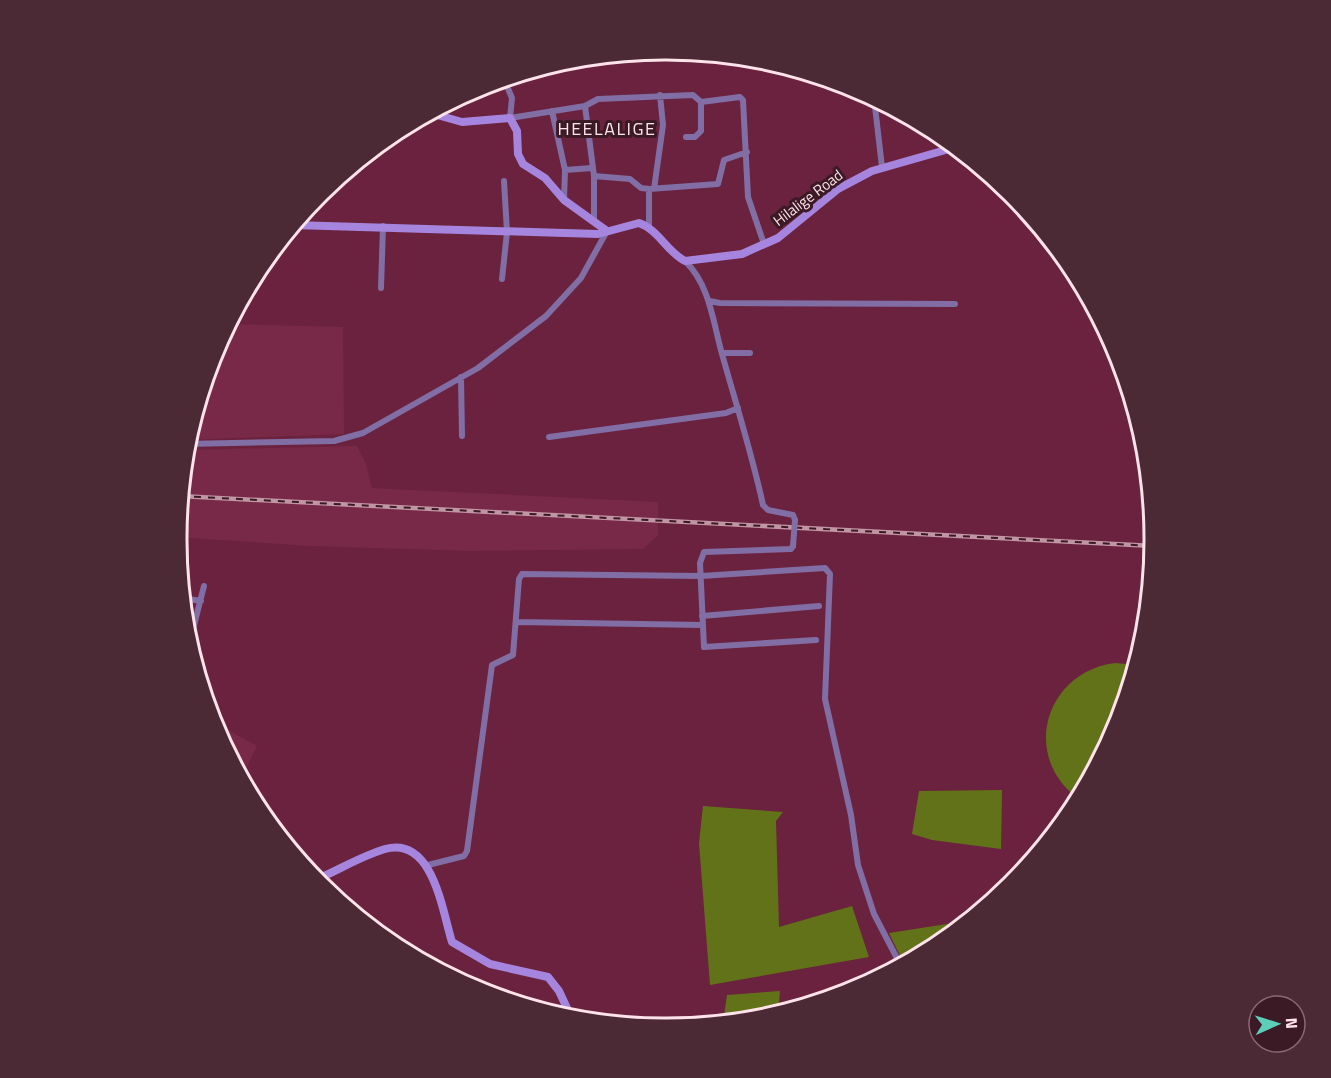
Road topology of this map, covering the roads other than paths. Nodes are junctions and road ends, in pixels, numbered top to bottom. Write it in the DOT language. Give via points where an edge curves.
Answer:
graph roads {
  1 [pos="507,87"];
  2 [pos="660,95"];
  3 [pos="701,102"];
  4 [pos="585,106"];
  5 [pos="875,108"];
  6 [pos="552,111"];
  7 [pos="441,116"];
  8 [pos="510,118"];
  9 [pos="686,137"];
  10 [pos="944,150"];
  11 [pos="747,152"];
  12 [pos="882,166"];
  13 [pos="592,168"];
  14 [pos="565,170"];
  15 [pos="594,176"];
  16 [pos="504,181"];
  17 [pos="651,189"];
  18 [pos="564,200"];
  19 [pos="594,221"];
  20 [pos="303,225"];
  21 [pos="384,225"];
  22 [pos="649,226"];
  23 [pos="607,231"];
  24 [pos="507,232"];
  25 [pos="764,244"];
  26 [pos="685,261"];
  27 [pos="502,279"];
  28 [pos="381,288"];
  29 [pos="708,301"];
  30 [pos="955,304"];
  31 [pos="722,353"];
  32 [pos="750,353"];
  33 [pos="461,377"];
  34 [pos="738,408"];
  35 [pos="462,436"];
  36 [pos="549,437"];
  37 [pos="196,444"];
  38 [pos="701,576"];
  39 [pos="204,586"];
  40 [pos="191,600"];
  41 [pos="201,602"];
  42 [pos="819,606"];
  43 [pos="702,616"];
  44 [pos="194,622"];
  45 [pos="516,622"];
  46 [pos="703,625"];
  47 [pos="816,640"];
  48 [pos="428,865"];
  49 [pos="325,876"];
  50 [pos="896,959"];
  51 [pos="568,1008"];
  1 -- 8 [label="street" via="512,98"];
  2 -- 3 [label="street" via="693,94"];
  2 -- 4 [label="street" via="598,99"];
  2 -- 17 [label="street" via="663,125"];
  3 -- 9 [label="street" via="701,131 695,137"];
  3 -- 11 [label="street" via="742,99"];
  4 -- 6 [label="street"];
  4 -- 13 [label="street"];
  5 -- 12 [label="street"];
  6 -- 8 [label="street"];
  6 -- 14 [label="street"];
  7 -- 8 [label="street" via="462,122"];
  8 -- 18 [label="street" via="517,131 518,154 523,164 545,178"];
  10 -- 12 [label="street, Hilalige Road"];
  11 -- 17 [label="street" via="724,160 718,184"];
  11 -- 25 [label="street" via="748,197"];
  12 -- 25 [label="street, Hilalige Road" via="838,189 778,238"];
  13 -- 14 [label="street"];
  13 -- 15 [label="street"];
  14 -- 18 [label="street"];
  15 -- 17 [label="street" via="630,178 641,188"];
  15 -- 19 [label="street"];
  16 -- 24 [label="street"];
  17 -- 22 [label="street"];
  18 -- 19 [label="street"];
  19 -- 23 [label="street"];
  20 -- 21 [label="street"];
  21 -- 24 [label="street"];
  21 -- 28 [label="street"];
  22 -- 23 [label="street" via="639,223"];
  22 -- 26 [label="street" via="661,243"];
  23 -- 24 [label="street"];
  23 -- 33 [label="street" via="581,278 546,316"];
  24 -- 27 [label="street"];
  25 -- 26 [label="street, Hilalige Road" via="742,254"];
  26 -- 29 [label="street" via="695,271"];
  29 -- 30 [label="street"];
  29 -- 31 [label="street"];
  31 -- 32 [label="street"];
  31 -- 34 [label="street"];
  33 -- 35 [label="street"];
  33 -- 37 [label="street" via="389,420 351,437 309,442"];
  34 -- 36 [label="street" via="726,413"];
  34 -- 38 [label="street, bridge" via="763,505 768,510 793,515 793,546 704,552 700,558"];
  38 -- 43 [label="street"];
  38 -- 45 [label="street" via="522,574"];
  38 -- 50 [label="street" via="825,568 829,571 825,699 858,865 874,914"];
  39 -- 41 [label="street"];
  40 -- 41 [label="street"];
  41 -- 44 [label="street"];
  42 -- 43 [label="street"];
  43 -- 46 [label="street"];
  45 -- 46 [label="street"];
  45 -- 48 [label="street" via="513,655 492,665 466,854"];
  46 -- 47 [label="street" via="704,647"];
  48 -- 49 [label="street" via="399,847 385,849"];
  48 -- 51 [label="street" via="452,942 490,964 548,977"];
}
